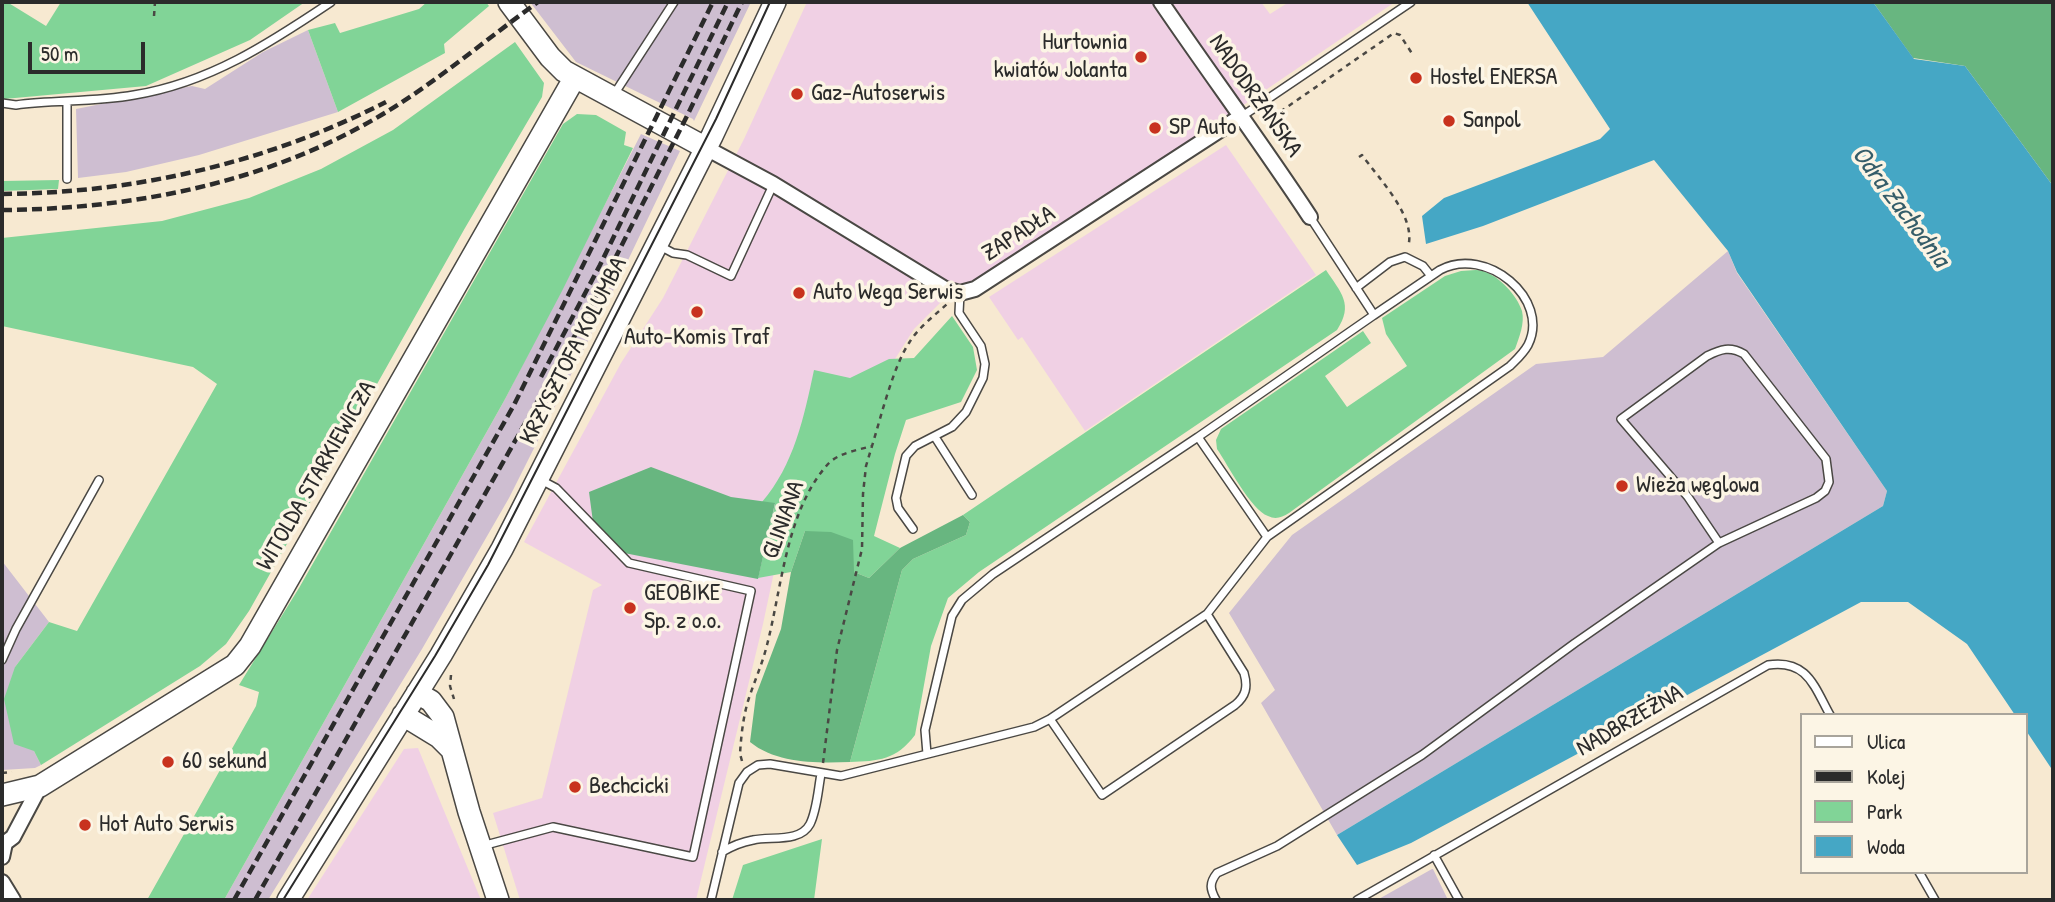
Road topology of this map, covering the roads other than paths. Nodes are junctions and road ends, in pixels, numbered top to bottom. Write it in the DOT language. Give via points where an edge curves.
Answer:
graph roads {
  1 [pos="331,2"];
  2 [pos="509,2"];
  3 [pos="674,2"];
  4 [pos="775,2"];
  5 [pos="1161,2"];
  6 [pos="1411,2"];
  7 [pos="575,77"];
  8 [pos="612,96"];
  9 [pos="68,102"];
  10 [pos="2,103"];
  11 [pos="1240,117"];
  12 [pos="706,148"];
  13 [pos="66,179"];
  14 [pos="773,184"];
  15 [pos="1310,217"];
  16 [pos="657,245"];
  17 [pos="1431,276"];
  18 [pos="1356,288"];
  19 [pos="960,293"];
  20 [pos="1374,315"];
  21 [pos="1198,436"];
  22 [pos="935,437"];
  23 [pos="538,479"];
  24 [pos="99,480"];
  25 [pos="972,495"];
  26 [pos="913,529"];
  27 [pos="1267,537"];
  28 [pos="1719,543"];
  29 [pos="1207,614"];
  30 [pos="2,660"];
  31 [pos="417,693"];
  32 [pos="1829,713"];
  33 [pos="403,715"];
  34 [pos="1049,719"];
  35 [pos="451,749"];
  36 [pos="927,754"];
  37 [pos="821,775"];
  38 [pos="40,786"];
  39 [pos="2,794"];
  40 [pos="3,846"];
  41 [pos="480,846"];
  42 [pos="722,852"];
  43 [pos="1434,855"];
  44 [pos="1920,874"];
  45 [pos="2,882"];
  46 [pos="13,900"];
  47 [pos="288,900"];
  48 [pos="498,900"];
  49 [pos="710,900"];
  50 [pos="1216,900"];
  51 [pos="1357,900"];
  52 [pos="1460,900"];
  53 [pos="1935,900"];
  1 -- 9 [label="lane" via="261,48 190,81 132,96"];
  2 -- 7 [label="street" via="550,57"];
  3 -- 8 [label="lane"];
  4 -- 12 [label="street, KRZYSZTOFA KOLUMBA"];
  5 -- 11 [label="street, NADODRZAŃSKA"];
  6 -- 11 [label="lane"];
  7 -- 8 [label="street"];
  7 -- 38 [label="street, WITOLDA STARKIEWICZA" via="250,646 235,665 212,681"];
  8 -- 12 [label="street"];
  9 -- 10 [label="lane"];
  9 -- 13 [label="lane"];
  11 -- 15 [label="street, NADODRZAŃSKA"];
  11 -- 19 [label="street, ZAPADŁA" via="975,289"];
  12 -- 14 [label="street"];
  12 -- 16 [label="street, KRZYSZTOFA KOLUMBA"];
  14 -- 16 [label="lane" via="731,276"];
  14 -- 19 [label="street" via="945,289"];
  15 -- 18 [label="lane"];
  16 -- 23 [label="street, KRZYSZTOFA KOLUMBA"];
  17 -- 18 [label="lane" via="1405,257 1390,262"];
  17 -- 20 [label="lane"];
  17 -- 27 [label="lane" via="1459,263 1499,272 1527,306 1528,345 1510,366"];
  18 -- 20 [label="lane"];
  19 -- 22 [label="lane" via="960,313 981,346 983,378 966,412"];
  20 -- 21 [label="lane"];
  21 -- 27 [label="lane"];
  21 -- 36 [label="lane" via="962,600 952,616 925,730"];
  22 -- 25 [label="lane"];
  22 -- 26 [label="lane" via="906,456 896,498"];
  23 -- 31 [label="street, KRZYSZTOFA KOLUMBA"];
  23 -- 41 [label="lane" via="556,488 629,563 751,591 693,856 554,827"];
  24 -- 30 [label="lane"];
  27 -- 29 [label="lane"];
  28 -- 28 [label="lane" via="1688,497 1620,419 1707,356 1733,348 1744,354 1819,448 1826,459 1829,482 1816,498"];
  28 -- 50 [label="lane" via="1422,755 1277,846 1217,873 1211,888"];
  29 -- 34 [label="lane"];
  29 -- 34 [label="lane" via="1244,673 1243,698 1102,795"];
  31 -- 33 [label="street, KRZYSZTOFA KOLUMBA"];
  31 -- 35 [label="street" via="440,713"];
  32 -- 43 [label="lane, NADBRZEŻNA" via="1803,672 1789,664 1768,665"];
  33 -- 35 [label="street"];
  33 -- 47 [label="street, KRZYSZTOFA KOLUMBA"];
  34 -- 36 [label="lane" via="1017,733"];
  35 -- 41 [label="street"];
  36 -- 37 [label="lane" via="852,775"];
  37 -- 42 [label="lane" via="811,823 804,832 755,839"];
  37 -- 42 [label="lane" via="770,764 747,772 739,783"];
  38 -- 39 [label="street, WITOLDA STARKIEWICZA"];
  38 -- 40 [label="street"];
  41 -- 48 [label="street"];
  42 -- 49 [label="lane"];
  43 -- 51 [label="lane, NADBRZEŻNA"];
  43 -- 52 [label="lane"];
  44 -- 53 [label="lane"];
  45 -- 46 [label="street"];
}
